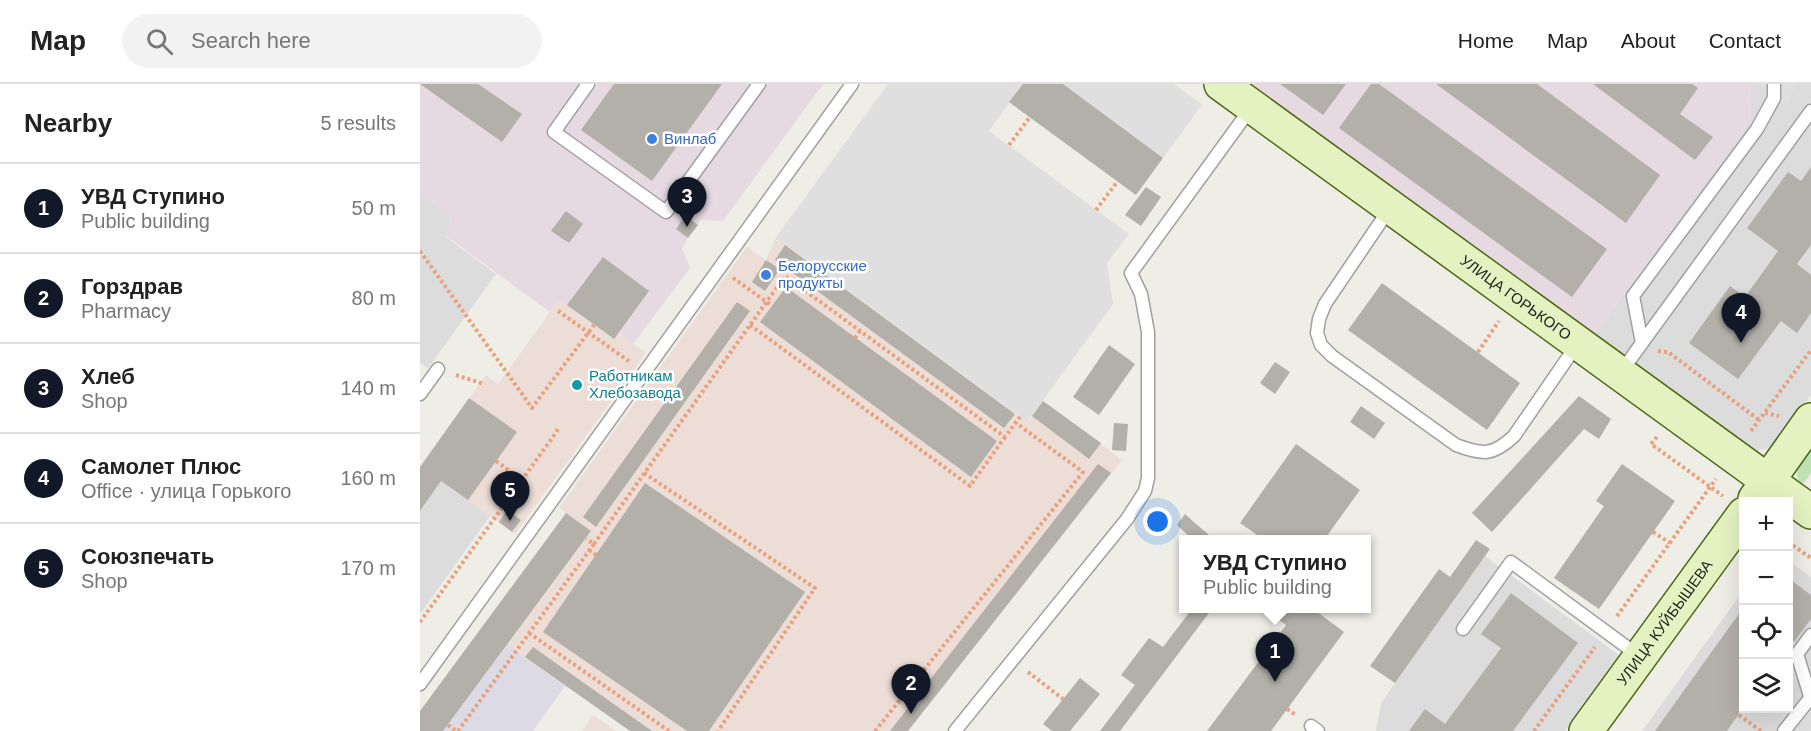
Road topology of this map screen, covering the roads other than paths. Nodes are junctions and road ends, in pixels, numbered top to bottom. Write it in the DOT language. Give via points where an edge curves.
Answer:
graph roads {
  1 [pos="588,84"];
  2 [pos="759,84"];
  3 [pos="852,84"];
  4 [pos="1221,84"];
  5 [pos="1774,84"];
  6 [pos="1252,107"];
  7 [pos="1811,111"];
  8 [pos="1390,207"];
  9 [pos="1578,343"];
  10 [pos="1633,355"];
  11 [pos="438,369"];
  12 [pos="420,394"];
  13 [pos="1811,420"];
  14 [pos="1748,497"];
  15 [pos="1749,497"];
  16 [pos="1793,508"];
  17 [pos="1739,511"];
  18 [pos="1811,512"];
  19 [pos="1463,629"];
  20 [pos="1811,635"];
  21 [pos="1640,657"];
  22 [pos="420,684"];
  23 [pos="1810,696"];
  24 [pos="956,731"];
  25 [pos="1586,731"];
  26 [pos="1784,731"];
  1 -- 2 [label="lane" via="554,132 666,212"];
  3 -- 22 [label="lane"];
  4 -- 6 [label="street, УЛИЦА ГОРЬКОГО"];
  5 -- 10 [label="lane" via="1774,98 1757,129 1633,297"];
  6 -- 8 [label="street, УЛИЦА ГОРЬКОГО"];
  6 -- 24 [label="lane" via="1131,273 1141,294 1148,332 1145,491"];
  7 -- 10 [label="lane"];
  8 -- 9 [label="street, УЛИЦА ГОРЬКОГО"];
  8 -- 9 [label="lane" via="1319,319 1317,333 1321,345 1349,370 1456,445 1487,453 1514,436"];
  9 -- 10 [label="street, УЛИЦА ГОРЬКОГО"];
  10 -- 14 [label="street, УЛИЦА ГОРЬКОГО" via="1733,455"];
  11 -- 12 [label="lane"];
  13 -- 15 [label="street, УЛИЦА КУЙБЫШЕВА"];
  16 -- 18 [label="street, УЛИЦА ГОРЬКОГО"];
  17 -- 21 [label="street, УЛИЦА КУЙБЫШЕВА"];
  19 -- 21 [label="lane" via="1511,562"];
  20 -- 23 [label="lane" via="1797,654"];
  21 -- 25 [label="street, УЛИЦА КУЙБЫШЕВА"];
  23 -- 26 [label="lane"];
}
